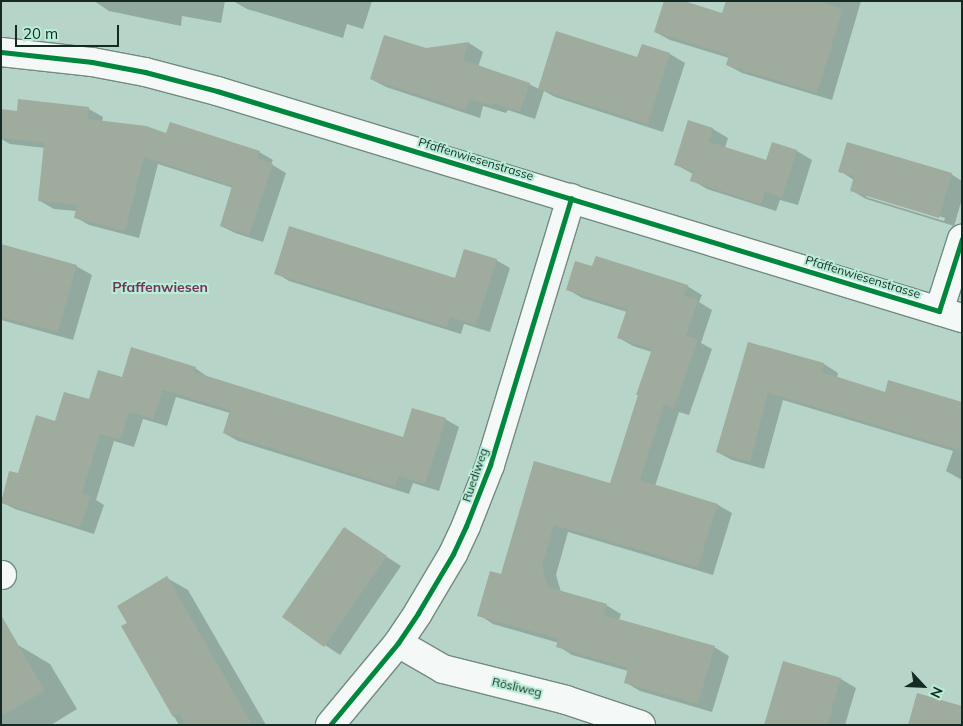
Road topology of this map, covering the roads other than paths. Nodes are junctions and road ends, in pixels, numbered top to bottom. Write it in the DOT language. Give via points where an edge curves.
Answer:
graph roads {
  1 [pos="1,52"];
  2 [pos="571,198"];
  3 [pos="962,240"];
  4 [pos="950,315"];
  5 [pos="398,643"];
  6 [pos="330,725"];
  7 [pos="641,725"];
  1 -- 2 [label="street, Pfaffenwiesenstrasse" via="92,62 181,81"];
  2 -- 4 [label="street, Pfaffenwiesenstrasse"];
  2 -- 5 [label="street, Ruediweg" via="477,499 453,554"];
  3 -- 4 [label="street"];
  5 -- 6 [label="street, Ruediweg"];
  5 -- 7 [label="street, Rösliweg" via="443,669 566,700"];
}
